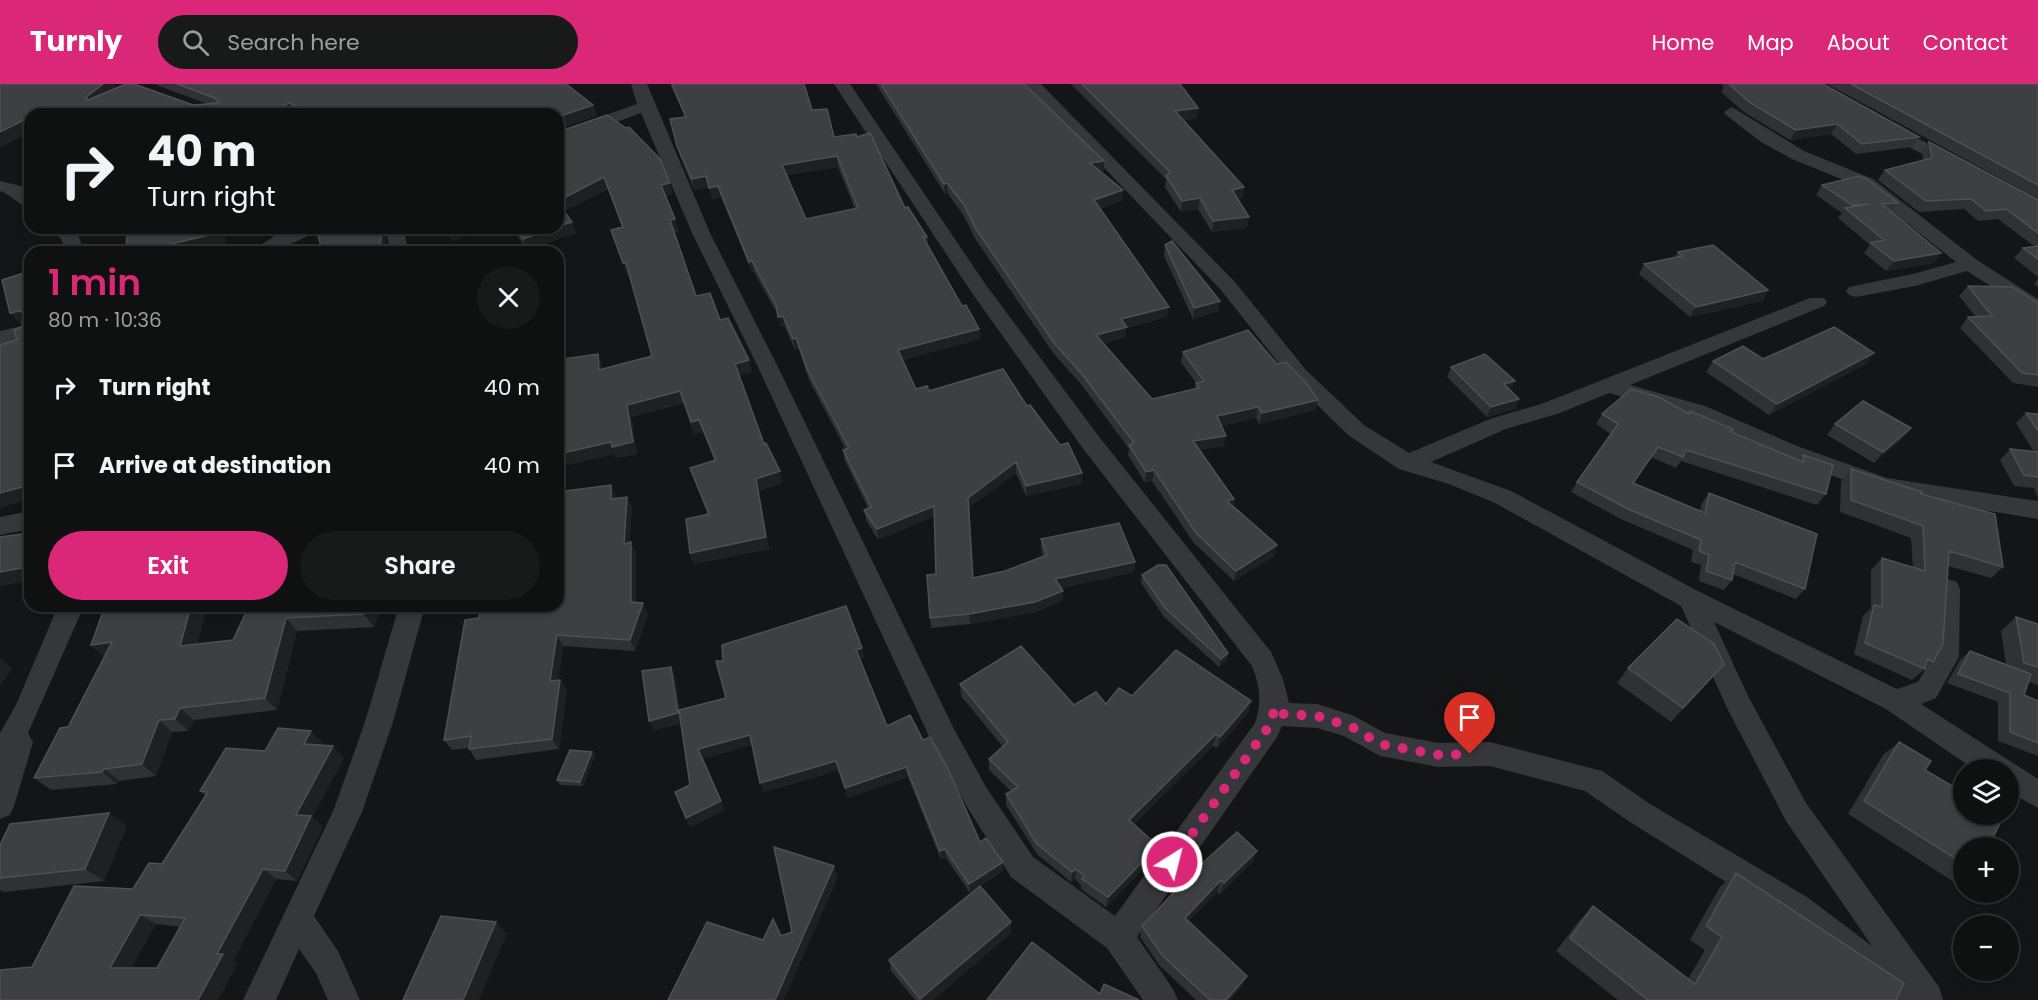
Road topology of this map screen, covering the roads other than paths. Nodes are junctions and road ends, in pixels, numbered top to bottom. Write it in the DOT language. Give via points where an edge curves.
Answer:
graph roads {
  1 [pos="1032,84"];
  2 [pos="846,85"];
  3 [pos="636,91"];
  4 [pos="1732,112"];
  5 [pos="1872,119"];
  6 [pos="564,134"];
  7 [pos="1966,170"];
  8 [pos="0,186"];
  9 [pos="24,198"];
  10 [pos="294,234"];
  11 [pos="270,246"];
  12 [pos="1970,264"];
  13 [pos="1856,291"];
  14 [pos="1817,302"];
  15 [pos="2038,308"];
  16 [pos="24,332"];
  17 [pos="0,338"];
  18 [pos="1606,385"];
  19 [pos="1445,446"];
  20 [pos="1407,463"];
  21 [pos="1456,478"];
  22 [pos="2038,510"];
  23 [pos="24,521"];
  24 [pos="0,526"];
  25 [pos="1948,589"];
  26 [pos="1691,599"];
  27 [pos="68,612"];
  28 [pos="410,612"];
  29 [pos="1895,701"];
  30 [pos="1276,707"];
  31 [pos="27,710"];
  32 [pos="0,759"];
  33 [pos="1983,759"];
  34 [pos="2019,783"];
  35 [pos="2038,795"];
  36 [pos="0,806"];
  37 [pos="297,918"];
  38 [pos="1118,937"];
  39 [pos="259,1000"];
  40 [pos="344,1000"];
  41 [pos="1162,1000"];
  42 [pos="1919,1000"];
  43 [pos="1929,1000"];
  1 -- 20 [label="street" via="1228,286 1299,375 1356,430"];
  2 -- 30 [label="street" via="979,289 1092,444 1262,660 1272,682"];
  3 -- 6 [label="street"];
  3 -- 38 [label="street" via="970,786 1022,867"];
  4 -- 12 [label="street" via="1798,155 1867,183"];
  5 -- 7 [label="street"];
  8 -- 9 [label="street" via="15,190"];
  10 -- 11 [label="street"];
  12 -- 13 [label="street"];
  12 -- 15 [label="street"];
  14 -- 18 [label="street"];
  16 -- 17 [label="street"];
  18 -- 19 [label="street"];
  18 -- 22 [label="street" via="1697,411 1789,452 1885,486"];
  19 -- 20 [label="street"];
  19 -- 21 [label="street"];
  20 -- 21 [label="street"];
  21 -- 26 [label="street" via="1503,497"];
  23 -- 24 [label="street"];
  25 -- 29 [label="street" via="1946,657 1927,690"];
  26 -- 29 [label="street"];
  26 -- 43 [label="street" via="1736,700 1796,812"];
  27 -- 31 [label="street"];
  28 -- 37 [label="street" via="348,813"];
  29 -- 33 [label="street"];
  30 -- 38 [label="street" via="1267,729"];
  30 -- 42 [label="street" via="1282,714 1317,716 1352,727 1380,744 1439,755 1490,753 1592,780 1796,908"];
  31 -- 32 [label="street"];
  31 -- 36 [label="street"];
  34 -- 35 [label="street"];
  37 -- 39 [label="street"];
  37 -- 40 [label="street" via="327,962"];
  38 -- 41 [label="street"];
}
